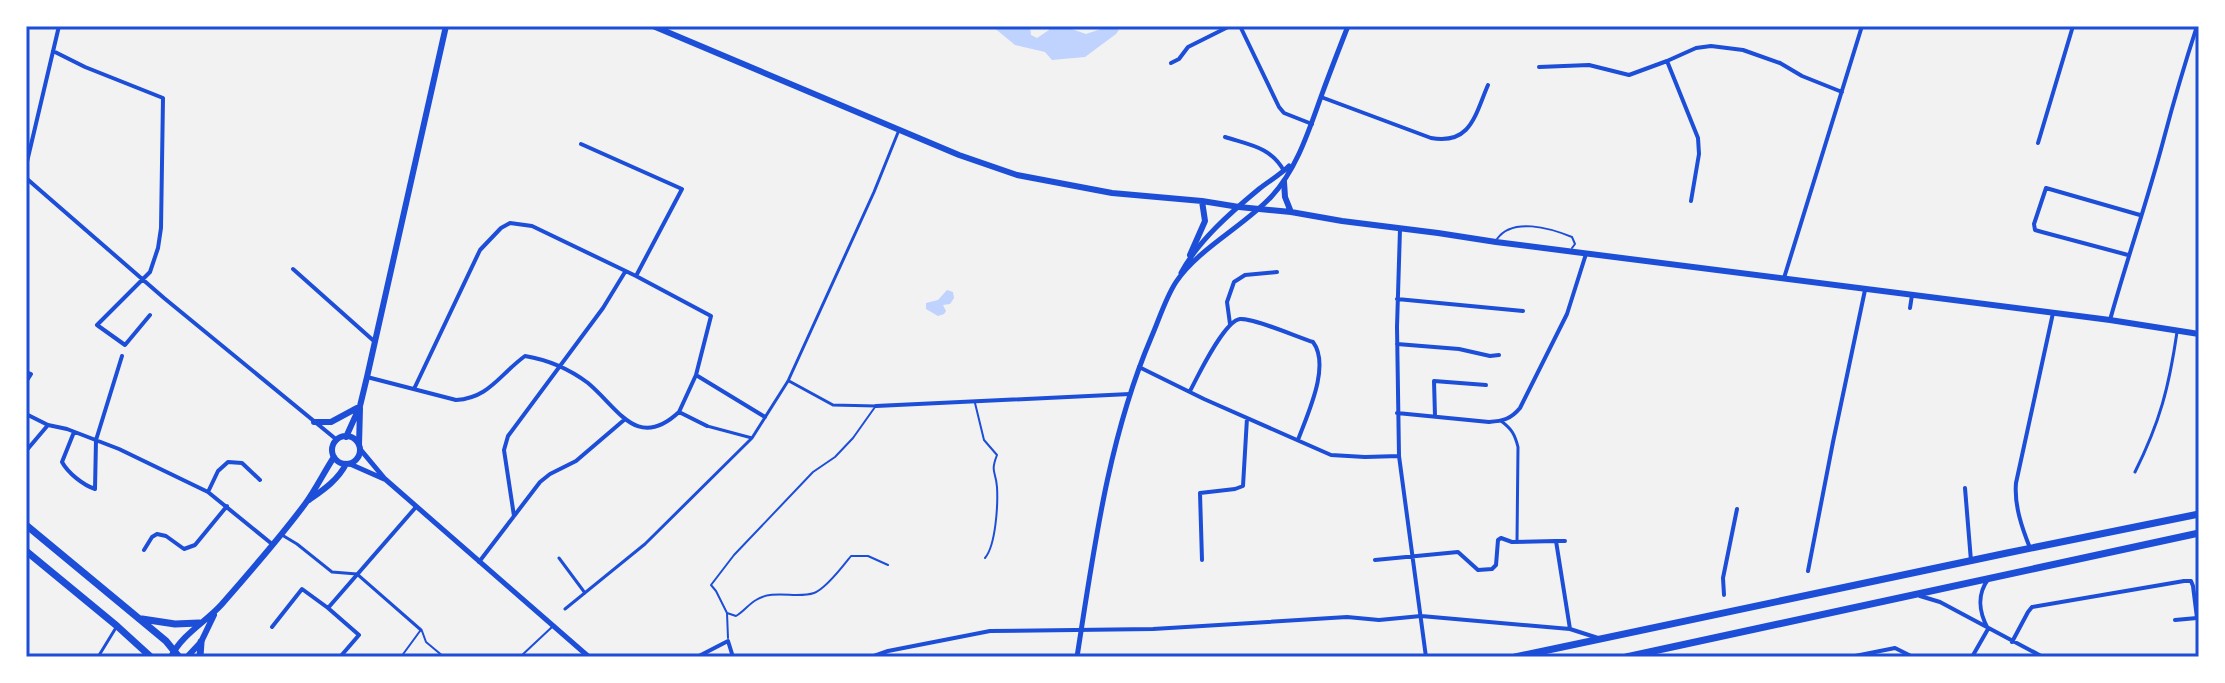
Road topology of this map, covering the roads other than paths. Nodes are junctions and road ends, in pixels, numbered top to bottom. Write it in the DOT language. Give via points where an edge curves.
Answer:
graph roads {
  1 [pos="59,26"];
  2 [pos="446,26"];
  3 [pos="653,26"];
  4 [pos="1230,26"];
  5 [pos="1240,26"];
  6 [pos="1348,26"];
  7 [pos="1862,26"];
  8 [pos="2066,26"];
  9 [pos="2197,26"];
  10 [pos="2073,27"];
  11 [pos="53,51"];
  12 [pos="1667,61"];
  13 [pos="1171,63"];
  14 [pos="1539,67"];
  15 [pos="1488,85"];
  16 [pos="1842,92"];
  17 [pos="1321,97"];
  18 [pos="1312,124"];
  19 [pos="899,130"];
  20 [pos="1225,137"];
  21 [pos="2038,143"];
  22 [pos="581,144"];
  23 [pos="1295,160"];
  24 [pos="26,166"];
  25 [pos="1284,171"];
  26 [pos="26,178"];
  27 [pos="1284,182"];
  28 [pos="1202,201"];
  29 [pos="1691,201"];
  30 [pos="1239,207"];
  31 [pos="1258,209"];
  32 [pos="1291,212"];
  33 [pos="2140,215"];
  34 [pos="1400,229"];
  35 [pos="1496,242"];
  36 [pos="1570,252"];
  37 [pos="1586,254"];
  38 [pos="1190,255"];
  39 [pos="2128,255"];
  40 [pos="293,269"];
  41 [pos="625,272"];
  42 [pos="1277,272"];
  43 [pos="636,276"];
  44 [pos="1784,278"];
  45 [pos="143,279"];
  46 [pos="1177,281"];
  47 [pos="1865,290"];
  48 [pos="1912,295"];
  49 [pos="1397,299"];
  50 [pos="1910,308"];
  51 [pos="1523,311"];
  52 [pos="2053,313"];
  53 [pos="150,315"];
  54 [pos="2110,320"];
  55 [pos="1230,324"];
  56 [pos="2177,332"];
  57 [pos="2199,334"];
  58 [pos="375,342"];
  59 [pos="1397,344"];
  60 [pos="1499,355"];
  61 [pos="122,356"];
  62 [pos="560,365"];
  63 [pos="1139,367"];
  64 [pos="26,372"];
  65 [pos="696,375"];
  66 [pos="367,377"];
  67 [pos="788,381"];
  68 [pos="26,382"];
  69 [pos="1486,385"];
  70 [pos="414,389"];
  71 [pos="1190,391"];
  72 [pos="1130,394"];
  73 [pos="975,402"];
  74 [pos="360,406"];
  75 [pos="876,406"];
  76 [pos="679,412"];
  77 [pos="1397,413"];
  78 [pos="26,414"];
  79 [pos="1435,416"];
  80 [pos="765,417"];
  81 [pos="1247,418"];
  82 [pos="624,420"];
  83 [pos="1501,421"];
  84 [pos="314,422"];
  85 [pos="48,425"];
  86 [pos="707,426"];
  87 [pos="74,432"];
  88 [pos="346,437"];
  89 [pos="752,438"];
  90 [pos="96,440"];
  91 [pos="337,440"];
  92 [pos="1298,440"];
  93 [pos="360,447"];
  94 [pos="26,451"];
  95 [pos="1399,456"];
  96 [pos="334,457"];
  97 [pos="348,464"];
  98 [pos="2135,472"];
  99 [pos="385,479"];
  100 [pos="260,480"];
  101 [pos="1965,488"];
  102 [pos="208,492"];
  103 [pos="306,502"];
  104 [pos="227,506"];
  105 [pos="416,507"];
  106 [pos="1737,509"];
  107 [pos="2199,514"];
  108 [pos="514,516"];
  109 [pos="26,525"];
  110 [pos="2199,533"];
  111 [pos="281,534"];
  112 [pos="1556,541"];
  113 [pos="1565,541"];
  114 [pos="1517,542"];
  115 [pos="272,544"];
  116 [pos="2030,548"];
  117 [pos="144,550"];
  118 [pos="26,551"];
  119 [pos="1413,557"];
  120 [pos="559,558"];
  121 [pos="985,558"];
  122 [pos="1202,560"];
  123 [pos="1375,560"];
  124 [pos="1971,561"];
  125 [pos="479,562"];
  126 [pos="888,565"];
  127 [pos="1808,571"];
  128 [pos="357,574"];
  129 [pos="1991,576"];
  130 [pos="585,593"];
  131 [pos="1915,594"];
  132 [pos="1724,595"];
  133 [pos="328,608"];
  134 [pos="565,609"];
  135 [pos="216,611"];
  136 [pos="727,613"];
  137 [pos="1421,616"];
  138 [pos="138,618"];
  139 [pos="2198,618"];
  140 [pos="2175,620"];
  141 [pos="199,623"];
  142 [pos="117,626"];
  143 [pos="552,626"];
  144 [pos="272,627"];
  145 [pos="1081,629"];
  146 [pos="1570,629"];
  147 [pos="1988,629"];
  148 [pos="421,630"];
  149 [pos="1600,639"];
  150 [pos="728,641"];
  151 [pos="201,642"];
  152 [pos="2012,642"];
  153 [pos="175,655"];
  154 [pos="98,657"];
  155 [pos="151,657"];
  156 [pos="187,657"];
  157 [pos="200,657"];
  158 [pos="340,657"];
  159 [pos="401,657"];
  160 [pos="444,657"];
  161 [pos="520,657"];
  162 [pos="589,657"];
  163 [pos="697,657"];
  164 [pos="733,657"];
  165 [pos="871,657"];
  166 [pos="1077,657"];
  167 [pos="1426,657"];
  168 [pos="1515,657"];
  169 [pos="1626,657"];
  170 [pos="1850,657"];
  171 [pos="1913,657"];
  172 [pos="1972,657"];
  173 [pos="2043,657"];
  1 -- 11 [label="street"];
  2 -- 58 [label="main road"];
  3 -- 19 [label="main road"];
  4 -- 13 [label="street" via="1188,47"];
  5 -- 18 [label="street" via="1279,107"];
  6 -- 17 [label="street"];
  7 -- 16 [label="street"];
  8 -- 10 [label="street"];
  9 -- 33 [label="street"];
  10 -- 21 [label="street"];
  11 -- 24 [label="street"];
  11 -- 45 [label="street" via="163,98 160,238"];
  12 -- 14 [label="street" via="1629,75 1589,65"];
  12 -- 16 [label="street" via="1696,48 1743,50"];
  12 -- 29 [label="street" via="1698,138"];
  15 -- 17 [label="street" via="1469,128 1444,141"];
  16 -- 44 [label="street"];
  17 -- 18 [label="street"];
  18 -- 23 [label="street"];
  19 -- 28 [label="main road" via="1017,175 1112,193"];
  19 -- 67 [label="street"];
  20 -- 25 [label="street" via="1266,150"];
  22 -- 43 [label="street" via="682,189"];
  23 -- 25 [label="street"];
  23 -- 27 [label="street"];
  25 -- 30 [label="street"];
  26 -- 45 [label="street"];
  27 -- 31 [label="street"];
  27 -- 32 [label="main road"];
  28 -- 30 [label="main road"];
  28 -- 38 [label="main road" via="1205,221"];
  30 -- 31 [label="main road"];
  30 -- 38 [label="street"];
  31 -- 32 [label="main road"];
  31 -- 46 [label="street"];
  32 -- 34 [label="main road"];
  33 -- 39 [label="street"];
  33 -- 39 [label="street" via="2046,188 2034,224 2035,230"];
  34 -- 35 [label="main road"];
  34 -- 49 [label="street"];
  35 -- 36 [label="main road"];
  35 -- 36 [label="lane" via="1506,230 1529,226 1572,237"];
  36 -- 37 [label="main road"];
  37 -- 44 [label="main road"];
  37 -- 83 [label="street" via="1567,314 1520,408"];
  38 -- 46 [label="street"];
  39 -- 54 [label="street"];
  40 -- 58 [label="street"];
  41 -- 43 [label="street"];
  41 -- 62 [label="street"];
  41 -- 70 [label="street" via="532,226 510,223 480,250"];
  42 -- 55 [label="street" via="1245,275 1234,282 1227,302"];
  43 -- 65 [label="street" via="711,316"];
  44 -- 47 [label="main road"];
  45 -- 53 [label="street" via="97,325 125,345"];
  45 -- 84 [label="street"];
  46 -- 63 [label="street"];
  47 -- 48 [label="main road"];
  47 -- 127 [label="street"];
  48 -- 50 [label="street"];
  48 -- 52 [label="main road"];
  49 -- 51 [label="street"];
  49 -- 59 [label="street"];
  52 -- 54 [label="main road"];
  52 -- 116 [label="street" via="2015,492"];
  54 -- 56 [label="main road"];
  55 -- 71 [label="street"];
  55 -- 92 [label="street" via="1240,319 1256,323 1313,342 1318,349 1315,394"];
  56 -- 57 [label="main road"];
  56 -- 98 [label="street" via="2167,392"];
  58 -- 66 [label="main road"];
  59 -- 60 [label="street"];
  59 -- 77 [label="street"];
  61 -- 90 [label="street"];
  62 -- 70 [label="street" via="525,356 483,394 469,399"];
  62 -- 82 [label="street" via="586,382"];
  62 -- 108 [label="street" via="504,444"];
  63 -- 71 [label="street"];
  63 -- 72 [label="street"];
  64 -- 68 [label="street" via="31,374"];
  65 -- 76 [label="street"];
  65 -- 80 [label="street"];
  66 -- 70 [label="street"];
  66 -- 74 [label="main road"];
  67 -- 75 [label="street" via="833,405"];
  67 -- 80 [label="street"];
  69 -- 79 [label="street" via="1434,381"];
  71 -- 81 [label="street"];
  72 -- 73 [label="street"];
  72 -- 145 [label="street" via="1107,482"];
  73 -- 75 [label="street"];
  73 -- 121 [label="lane" via="984,440 997,455 992,468 997,485 993,534"];
  74 -- 84 [label="main road" via="331,422"];
  74 -- 88 [label="main road"];
  74 -- 93 [label="main road"];
  75 -- 136 [label="lane" via="853,438 813,472 711,585"];
  76 -- 82 [label="street" via="653,428"];
  76 -- 86 [label="street"];
  77 -- 79 [label="street"];
  77 -- 95 [label="street"];
  78 -- 85 [label="street"];
  79 -- 83 [label="street"];
  80 -- 89 [label="street"];
  81 -- 92 [label="street"];
  81 -- 122 [label="street" via="1243,486 1200,493"];
  82 -- 108 [label="street" via="576,461 540,482"];
  83 -- 114 [label="street" via="1514,433 1518,447"];
  84 -- 91 [label="street"];
  85 -- 87 [label="street"];
  85 -- 94 [label="street"];
  86 -- 89 [label="street"];
  87 -- 90 [label="street"];
  87 -- 90 [label="street" via="62,462 95,489"];
  88 -- 91 [label="main road"];
  88 -- 93 [label="main road"];
  89 -- 130 [label="street" via="645,544"];
  90 -- 102 [label="street"];
  91 -- 96 [label="main road"];
  92 -- 95 [label="street" via="1331,455"];
  93 -- 97 [label="main road" via="359,457"];
  93 -- 99 [label="street"];
  95 -- 119 [label="street"];
  96 -- 97 [label="main road"];
  96 -- 103 [label="main road"];
  97 -- 99 [label="street"];
  97 -- 103 [label="main road"];
  99 -- 105 [label="street"];
  100 -- 102 [label="street" via="242,463 228,462"];
  101 -- 124 [label="street"];
  102 -- 104 [label="street"];
  103 -- 111 [label="main road"];
  104 -- 115 [label="street"];
  104 -- 117 [label="street" via="195,545 184,549 157,534"];
  105 -- 125 [label="street"];
  105 -- 128 [label="street"];
  106 -- 132 [label="street"];
  107 -- 116 [label="main road"];
  108 -- 125 [label="street"];
  109 -- 138 [label="main road"];
  110 -- 129 [label="main road"];
  111 -- 115 [label="main road"];
  111 -- 128 [label="street" via="332,572"];
  112 -- 113 [label="street"];
  112 -- 114 [label="street"];
  112 -- 146 [label="street"];
  114 -- 119 [label="street" via="1498,540 1492,569 1478,570 1458,552"];
  115 -- 135 [label="main road"];
  116 -- 124 [label="main road"];
  118 -- 142 [label="main road"];
  119 -- 123 [label="street"];
  119 -- 137 [label="street"];
  120 -- 130 [label="street"];
  124 -- 149 [label="main road"];
  125 -- 143 [label="street"];
  126 -- 136 [label="lane" via="868,556 851,556 814,593 770,595 736,616"];
  128 -- 133 [label="street"];
  128 -- 148 [label="street"];
  129 -- 131 [label="main road"];
  129 -- 147 [label="street" via="1980,598"];
  130 -- 134 [label="street"];
  131 -- 147 [label="street"];
  131 -- 169 [label="main road"];
  133 -- 144 [label="street" via="302,589"];
  133 -- 158 [label="street" via="359,635"];
  135 -- 141 [label="main road"];
  135 -- 151 [label="main road"];
  136 -- 150 [label="lane"];
  137 -- 145 [label="street"];
  137 -- 146 [label="street"];
  137 -- 167 [label="street"];
  138 -- 141 [label="main road"];
  138 -- 153 [label="main road"];
  139 -- 140 [label="street"];
  139 -- 152 [label="street" via="2193,586 2184,581 2032,607"];
  141 -- 153 [label="main road"];
  142 -- 154 [label="street"];
  142 -- 155 [label="main road"];
  143 -- 161 [label="lane"];
  143 -- 162 [label="street"];
  145 -- 165 [label="street" via="990,631"];
  145 -- 166 [label="street"];
  146 -- 149 [label="street"];
  147 -- 152 [label="street"];
  147 -- 172 [label="street"];
  148 -- 159 [label="lane"];
  148 -- 160 [label="lane"];
  149 -- 168 [label="main road"];
  150 -- 163 [label="street"];
  150 -- 164 [label="street"];
  151 -- 156 [label="main road"];
  151 -- 157 [label="main road"];
  152 -- 173 [label="street"];
  170 -- 171 [label="street" via="1895,648"];
}
